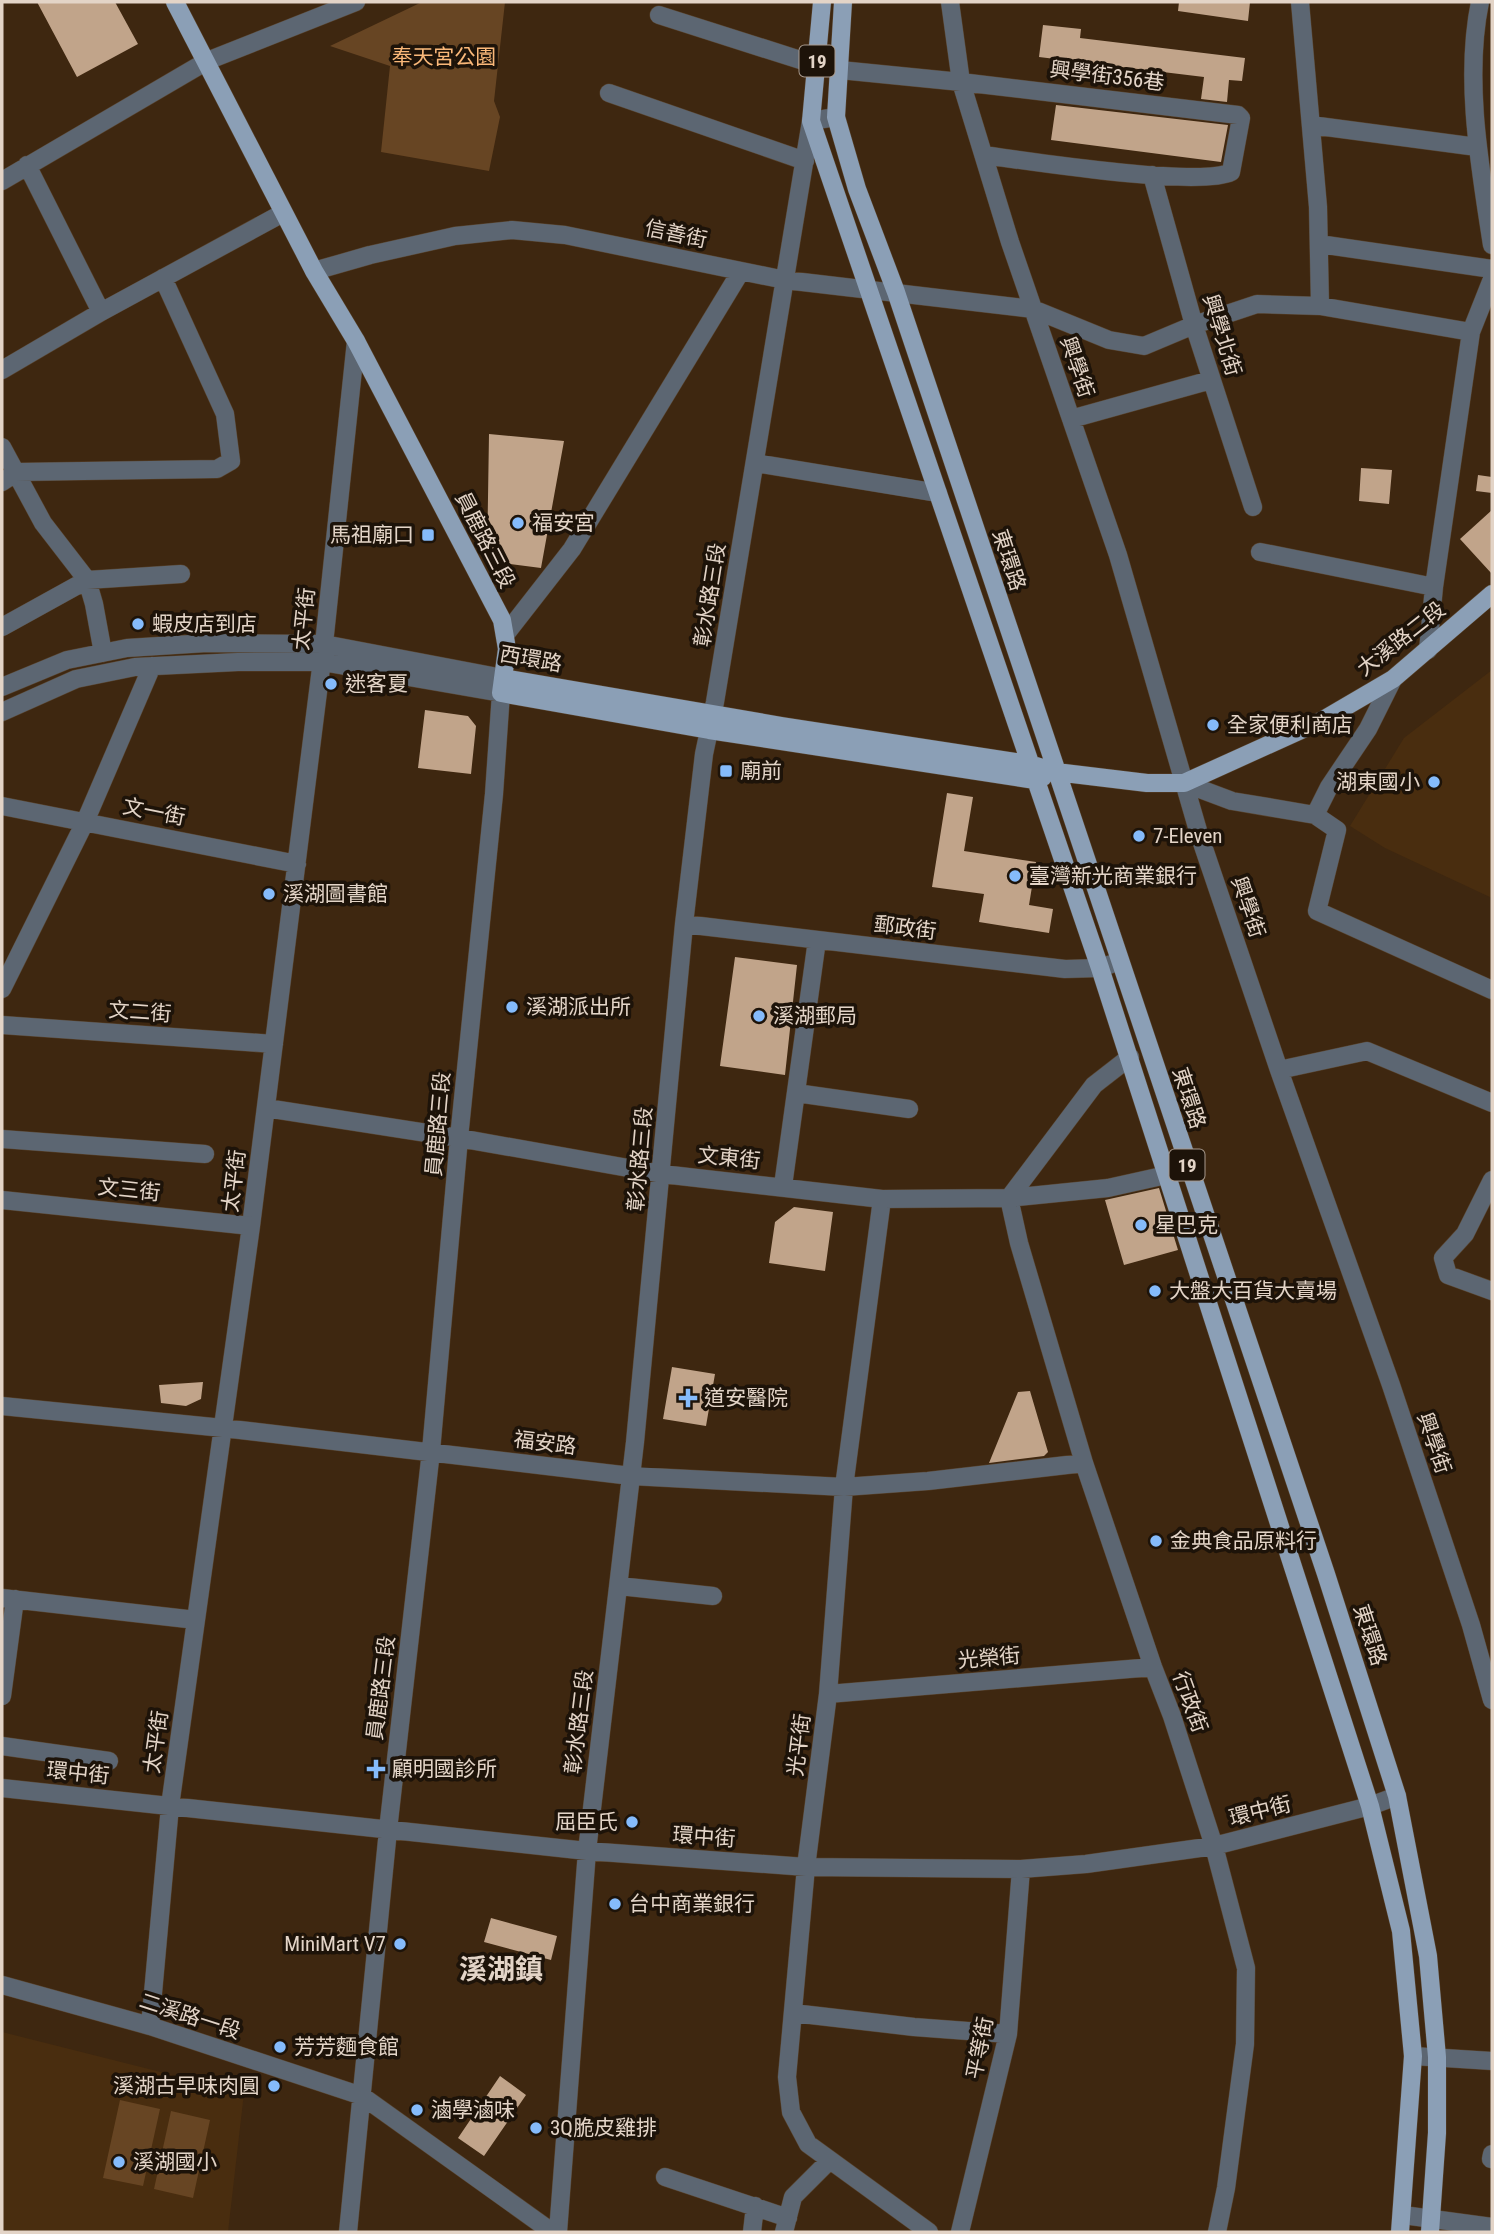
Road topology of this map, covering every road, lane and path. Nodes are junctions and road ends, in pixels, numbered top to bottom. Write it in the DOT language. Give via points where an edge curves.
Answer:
graph roads {
  1 [pos="175,2"];
  2 [pos="356,2"];
  3 [pos="822,2"];
  4 [pos="843,2"];
  5 [pos="950,2"];
  6 [pos="1300,2"];
  7 [pos="1480,2"];
  8 [pos="659,15"];
  9 [pos="207,61"];
  10 [pos="817,65"];
  11 [pos="840,70"];
  12 [pos="961,82"];
  13 [pos="609,93"];
  14 [pos="836,117"];
  15 [pos="811,121"];
  16 [pos="1311,125"];
  17 [pos="1477,147"];
  18 [pos="984,155"];
  19 [pos="805,161"];
  20 [pos="27,165"];
  21 [pos="1152,175"];
  22 [pos="2,181"];
  23 [pos="283,213"];
  24 [pos="1319,244"];
  25 [pos="1492,245"];
  26 [pos="1492,269"];
  27 [pos="314,271"];
  28 [pos="741,271"];
  29 [pos="163,278"];
  30 [pos="785,279"];
  31 [pos="1492,279"];
  32 [pos="870,289"];
  33 [pos="896,292"];
  34 [pos="1320,306"];
  35 [pos="1032,309"];
  36 [pos="101,312"];
  37 [pos="1194,325"];
  38 [pos="1471,332"];
  39 [pos="356,341"];
  40 [pos="2,370"];
  41 [pos="1211,380"];
  42 [pos="1071,419"];
  43 [pos="2,447"];
  44 [pos="755,463"];
  45 [pos="9,477"];
  46 [pos="938,493"];
  47 [pos="1253,507"];
  48 [pos="1260,552"];
  49 [pos="181,574"];
  50 [pos="87,580"];
  51 [pos="1434,587"];
  52 [pos="1492,594"];
  53 [pos="2,627"];
  54 [pos="505,635"];
  55 [pos="1429,650"];
  56 [pos="103,653"];
  57 [pos="323,653"];
  58 [pos="152,666"];
  59 [pos="1393,679"];
  60 [pos="502,685"];
  61 [pos="2,687"];
  62 [pos="2,712"];
  63 [pos="711,722"];
  64 [pos="1032,772"];
  65 [pos="1056,772"];
  66 [pos="1185,783"];
  67 [pos="2,806"];
  68 [pos="1315,815"];
  69 [pos="85,822"];
  70 [pos="297,864"];
  71 [pos="684,924"];
  72 [pos="817,940"];
  73 [pos="1120,961"];
  74 [pos="1100,968"];
  75 [pos="2,989"];
  76 [pos="1492,990"];
  77 [pos="2,1025"];
  78 [pos="274,1044"];
  79 [pos="1130,1057"];
  80 [pos="1279,1070"];
  81 [pos="796,1093"];
  82 [pos="1492,1103"];
  83 [pos="265,1108"];
  84 [pos="909,1109"];
  85 [pos="459,1138"];
  86 [pos="2,1139"];
  87 [pos="205,1154"];
  88 [pos="1189,1170"];
  89 [pos="662,1174"];
  90 [pos="1168,1176"];
  91 [pos="1492,1180"];
  92 [pos="783,1186"];
  93 [pos="1009,1198"];
  94 [pos="882,1199"];
  95 [pos="2,1200"];
  96 [pos="251,1226"];
  97 [pos="1492,1291"];
  98 [pos="2,1406"];
  99 [pos="223,1428"];
  100 [pos="431,1451"];
  101 [pos="1084,1462"];
  102 [pos="631,1476"];
  103 [pos="844,1487"];
  104 [pos="618,1586"];
  105 [pos="713,1597"];
  106 [pos="8,1599"];
  107 [pos="196,1620"];
  108 [pos="1153,1668"];
  109 [pos="828,1694"];
  110 [pos="2,1696"];
  111 [pos="1492,1700"];
  112 [pos="2,1745"];
  113 [pos="109,1760"];
  114 [pos="2,1788"];
  115 [pos="1397,1796"];
  116 [pos="170,1806"];
  117 [pos="1370,1806"];
  118 [pos="388,1829"];
  119 [pos="1214,1846"];
  120 [pos="587,1850"];
  121 [pos="806,1867"];
  122 [pos="1021,1869"];
  123 [pos="2,1985"];
  124 [pos="793,2013"];
  125 [pos="150,2026"];
  126 [pos="1008,2034"];
  127 [pos="1413,2056"];
  128 [pos="1437,2057"];
  129 [pos="1492,2061"];
  130 [pos="362,2096"];
  131 [pos="830,2160"];
  132 [pos="665,2177"];
  133 [pos="755,2206"];
  134 [pos="1402,2223"];
  135 [pos="786,2225"];
  136 [pos="1431,2225"];
  137 [pos="1492,2227"];
  138 [pos="348,2232"];
  139 [pos="552,2232"];
  140 [pos="558,2232"];
  141 [pos="752,2232"];
  142 [pos="929,2232"];
  143 [pos="960,2232"];
  144 [pos="1217,2232"];
  1 -- 9 [label="main road, 員鹿路三段"];
  2 -- 9 [label="street"];
  3 -- 10 [label="main road, 19"];
  4 -- 11 [label="main road, 19"];
  5 -- 12 [label="street, 興學街"];
  6 -- 16 [label="street"];
  7 -- 17 [label="street" via="1473,33"];
  8 -- 10 [label="street"];
  9 -- 20 [label="street"];
  9 -- 23 [label="main road, 員鹿路三段"];
  10 -- 15 [label="main road, 19"];
  11 -- 12 [label="street"];
  11 -- 14 [label="main road, 19"];
  12 -- 18 [label="street, 興學街"];
  12 -- 21 [label="street, 興學街356巷" via="1238,115 1241,123 1231,172 1209,177"];
  13 -- 19 [label="street"];
  14 -- 15 [label="street"];
  14 -- 33 [label="main road, 東環路 / 19"];
  15 -- 19 [label="street, 彰水路三段"];
  15 -- 32 [label="main road, 東環路 / 19"];
  16 -- 17 [label="street"];
  16 -- 24 [label="street"];
  17 -- 25 [label="street"];
  18 -- 21 [label="street"];
  18 -- 35 [label="street, 興學街"];
  19 -- 30 [label="street, 彰水路三段"];
  20 -- 22 [label="street"];
  20 -- 36 [label="street"];
  21 -- 37 [label="street, 興學北街"];
  23 -- 27 [label="main road, 員鹿路三段"];
  23 -- 29 [label="street"];
  24 -- 26 [label="street"];
  24 -- 34 [label="street"];
  27 -- 28 [label="street, 信善街" via="455,236 513,230 565,235"];
  27 -- 39 [label="main road, 員鹿路三段"];
  28 -- 30 [label="street, 信善街"];
  28 -- 54 [label="street" via="572,549"];
  29 -- 36 [label="street"];
  29 -- 45 [label="street" via="225,414 231,461 217,469"];
  30 -- 32 [label="street, 信善街"];
  30 -- 44 [label="street, 彰水路三段"];
  31 -- 38 [label="street"];
  32 -- 33 [label="street, 信善街"];
  32 -- 46 [label="main road, 東環路 / 19"];
  33 -- 35 [label="street, 信善街"];
  33 -- 65 [label="main road, 東環路 / 19"];
  34 -- 37 [label="street, 信善街" via="1257,304"];
  34 -- 38 [label="street, 信善街"];
  35 -- 37 [label="street, 信善街" via="1109,340 1144,346"];
  35 -- 42 [label="street, 興學街"];
  36 -- 40 [label="street"];
  37 -- 41 [label="street, 興學北街"];
  38 -- 51 [label="street"];
  39 -- 54 [label="main road, 員鹿路三段" via="502,620"];
  39 -- 57 [label="street, 太平街"];
  41 -- 42 [label="street"];
  41 -- 47 [label="street, 興學北街"];
  42 -- 66 [label="street, 興學街" via="1118,555"];
  43 -- 45 [label="street"];
  44 -- 46 [label="street"];
  44 -- 63 [label="street, 彰水路三段"];
  45 -- 50 [label="street"];
  46 -- 64 [label="main road, 東環路 / 19"];
  48 -- 51 [label="street"];
  49 -- 50 [label="street"];
  50 -- 53 [label="street"];
  50 -- 56 [label="street"];
  51 -- 55 [label="street"];
  52 -- 55 [label="main road, 大溪路二段"];
  54 -- 60 [label="main road, 員鹿路三段"];
  55 -- 59 [label="main road, 大溪路二段"];
  56 -- 57 [label="street, 西環路" via="207,643"];
  56 -- 61 [label="street, 西環路" via="67,660"];
  57 -- 58 [label="street, 西環路"];
  57 -- 60 [label="street, 西環路"];
  57 -- 70 [label="street, 太平街"];
  58 -- 62 [label="street, 西環路" via="76,679"];
  58 -- 69 [label="street"];
  59 -- 66 [label="main road, 大溪路二段" via="1323,720"];
  59 -- 68 [label="street"];
  60 -- 63 [label="main road, 西環路"];
  60 -- 85 [label="street, 員鹿路三段"];
  63 -- 64 [label="main road, 西環路"];
  63 -- 71 [label="street, 彰水路三段"];
  64 -- 65 [label="main road, 西環路"];
  64 -- 74 [label="main road, 東環路 / 19"];
  65 -- 66 [label="main road, 大溪路二段"];
  65 -- 73 [label="main road, 東環路 / 19"];
  66 -- 68 [label="street" via="1232,802"];
  66 -- 80 [label="street, 興學街"];
  67 -- 69 [label="street, 文一街"];
  68 -- 76 [label="street" via="1337,830 1317,911"];
  69 -- 70 [label="street, 文一街"];
  69 -- 75 [label="street"];
  70 -- 78 [label="street, 太平街"];
  71 -- 72 [label="street, 郵政街"];
  71 -- 89 [label="street, 彰水路三段"];
  72 -- 74 [label="street, 郵政街" via="1065,970"];
  72 -- 81 [label="street"];
  73 -- 74 [label="street, 郵政街"];
  73 -- 88 [label="main road, 東環路 / 19"];
  74 -- 79 [label="main road, 東環路 / 19"];
  77 -- 78 [label="street, 文二街"];
  78 -- 83 [label="street, 太平街"];
  79 -- 90 [label="main road, 東環路 / 19"];
  79 -- 93 [label="street" via="1094,1084"];
  80 -- 82 [label="street" via="1367,1051"];
  80 -- 111 [label="street, 興學街" via="1395,1398"];
  81 -- 84 [label="street"];
  81 -- 92 [label="street"];
  83 -- 85 [label="street, 文東街"];
  83 -- 96 [label="street, 太平街"];
  85 -- 89 [label="street, 文東街"];
  85 -- 100 [label="street, 員鹿路三段"];
  86 -- 87 [label="street"];
  88 -- 90 [label="street, 文東街"];
  88 -- 115 [label="main road, 東環路 / 19"];
  89 -- 92 [label="street, 文東街"];
  89 -- 102 [label="street, 彰水路三段"];
  90 -- 93 [label="street, 文東街" via="1108,1188"];
  90 -- 117 [label="main road, 東環路 / 19"];
  91 -- 97 [label="street" via="1465,1234 1443,1258 1448,1275"];
  92 -- 94 [label="street, 文東街"];
  93 -- 94 [label="street, 文東街"];
  93 -- 101 [label="street, 行政街" via="1018,1243"];
  94 -- 103 [label="street, 光平街"];
  95 -- 96 [label="street, 文三街"];
  96 -- 99 [label="street, 太平街"];
  98 -- 99 [label="street, 福安路"];
  99 -- 100 [label="street, 福安路"];
  99 -- 107 [label="street, 太平街"];
  100 -- 102 [label="street, 福安路"];
  100 -- 118 [label="street, 員鹿路三段"];
  101 -- 103 [label="street, 福安路"];
  101 -- 108 [label="street, 行政街"];
  102 -- 103 [label="street, 福安路"];
  102 -- 104 [label="street, 彰水路三段"];
  103 -- 109 [label="street, 光平街"];
  104 -- 105 [label="street"];
  104 -- 120 [label="street, 彰水路三段"];
  106 -- 107 [label="street"];
  106 -- 110 [label="street"];
  107 -- 116 [label="street, 太平街"];
  108 -- 109 [label="street, 光榮街"];
  108 -- 119 [label="street, 行政街"];
  109 -- 121 [label="street, 光平街"];
  112 -- 113 [label="street"];
  114 -- 116 [label="street, 環中街"];
  115 -- 117 [label="street, 環中街"];
  115 -- 128 [label="main road, 東環路 / 19" via="1429,1956"];
  116 -- 118 [label="street, 環中街"];
  116 -- 125 [label="street, 太平街"];
  117 -- 119 [label="street, 環中街"];
  117 -- 127 [label="main road, 東環路 / 19" via="1401,1931"];
  118 -- 120 [label="street, 環中街"];
  118 -- 130 [label="street, 員鹿路三段"];
  119 -- 122 [label="street, 環中街"];
  119 -- 144 [label="street, 行政街" via="1246,1968 1245,2044"];
  120 -- 121 [label="street, 環中街"];
  120 -- 140 [label="street, 彰水路三段"];
  121 -- 122 [label="street, 環中街"];
  121 -- 124 [label="street, 光平街"];
  122 -- 126 [label="street, 平等街"];
  123 -- 125 [label="street, 二溪路一段"];
  124 -- 126 [label="street"];
  124 -- 131 [label="street, 光平街" via="787,2077 791,2112 808,2144"];
  125 -- 130 [label="street, 二溪路一段"];
  126 -- 143 [label="street, 平等街"];
  127 -- 128 [label="street"];
  127 -- 134 [label="main road, 東環路 / 19"];
  128 -- 129 [label="street"];
  128 -- 136 [label="main road, 東環路 / 19"];
  130 -- 138 [label="street, 員鹿路三段"];
  130 -- 139 [label="street"];
  131 -- 135 [label="street" via="793,2197"];
  131 -- 142 [label="street, 光平街"];
  132 -- 133 [label="street"];
  133 -- 135 [label="street"];
  133 -- 141 [label="street"];
  134 -- 136 [label="street"];
  136 -- 137 [label="street"];
}
